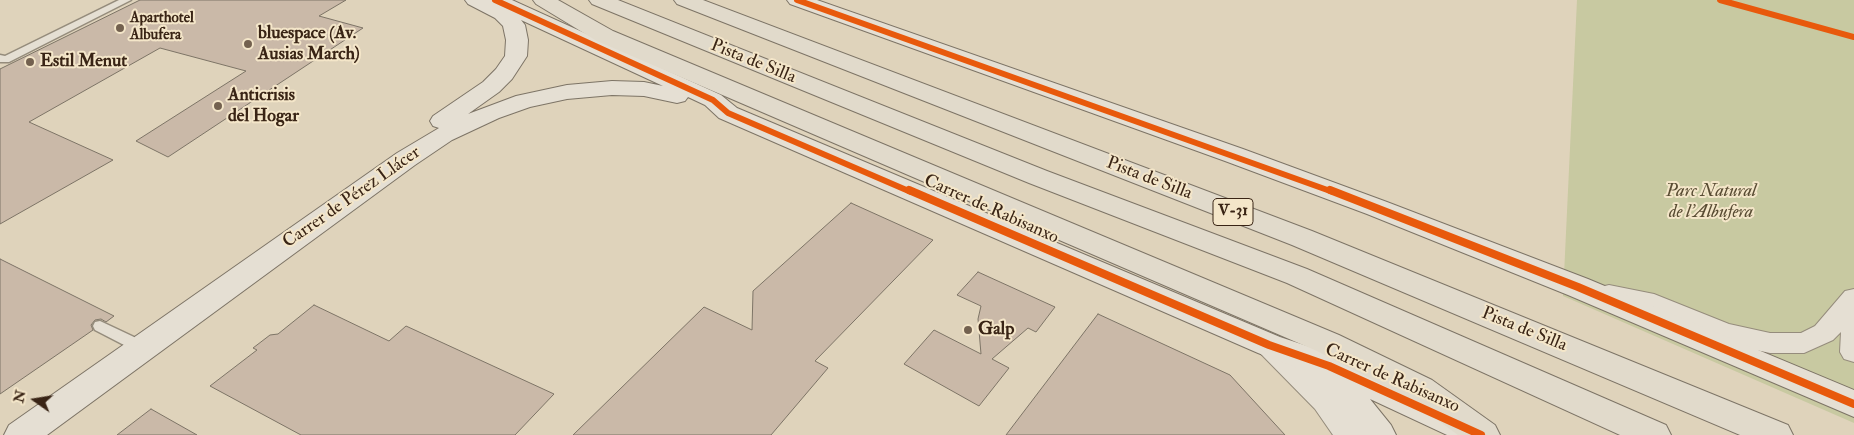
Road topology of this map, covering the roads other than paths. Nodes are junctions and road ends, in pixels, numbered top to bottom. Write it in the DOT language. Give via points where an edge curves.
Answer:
graph roads {
  1 [pos="126,0"];
  2 [pos="475,0"];
  3 [pos="495,0"];
  4 [pos="543,0"];
  5 [pos="599,0"];
  6 [pos="684,0"];
  7 [pos="797,0"];
  8 [pos="0,58"];
  9 [pos="728,113"];
  10 [pos="1578,287"];
  11 [pos="1854,298"];
  12 [pos="100,326"];
  13 [pos="129,341"];
  14 [pos="1269,345"];
  15 [pos="1854,352"];
  16 [pos="1854,404"];
  17 [pos="1,435"];
  18 [pos="22,435"];
  19 [pos="1349,435"];
  20 [pos="1379,435"];
  21 [pos="1482,435"];
  22 [pos="1654,435"];
  23 [pos="1776,435"];
  1 -- 8 [label="lane" via="60,36 4,60"];
  2 -- 13 [label="street, Carrer de Pérez Llácer" via="503,13 514,25 517,40 516,56 491,87"];
  3 -- 9 [label="street, Carrer de Rabisanxo" via="713,100"];
  4 -- 21 [label="highway" via="605,36 1328,343 1420,389"];
  5 -- 22 [label="highway, Pista de Silla / V-31" via="1028,173 1297,276"];
  6 -- 23 [label="highway, Pista de Silla / V-31" via="1302,238"];
  7 -- 10 [label="street" via="1234,155"];
  9 -- 14 [label="street, Carrer de Rabisanxo"];
  9 -- 18 [label="street, Carrer de Pérez Llácer" via="672,95 644,89 612,88 567,92 524,101 490,113 443,135 406,158"];
  10 -- 11 [label="street" via="1654,304 1724,333 1770,343 1804,343 1824,333"];
  10 -- 16 [label="street"];
  11 -- 15 [label="street"];
  12 -- 13 [label="lane"];
  13 -- 17 [label="street, Carrer de Pérez Llácer"];
  14 -- 19 [label="street" via="1325,401"];
  14 -- 20 [label="street" via="1334,387 1356,406"];
  14 -- 21 [label="street, Carrer de Rabisanxo" via="1328,366"];
}
